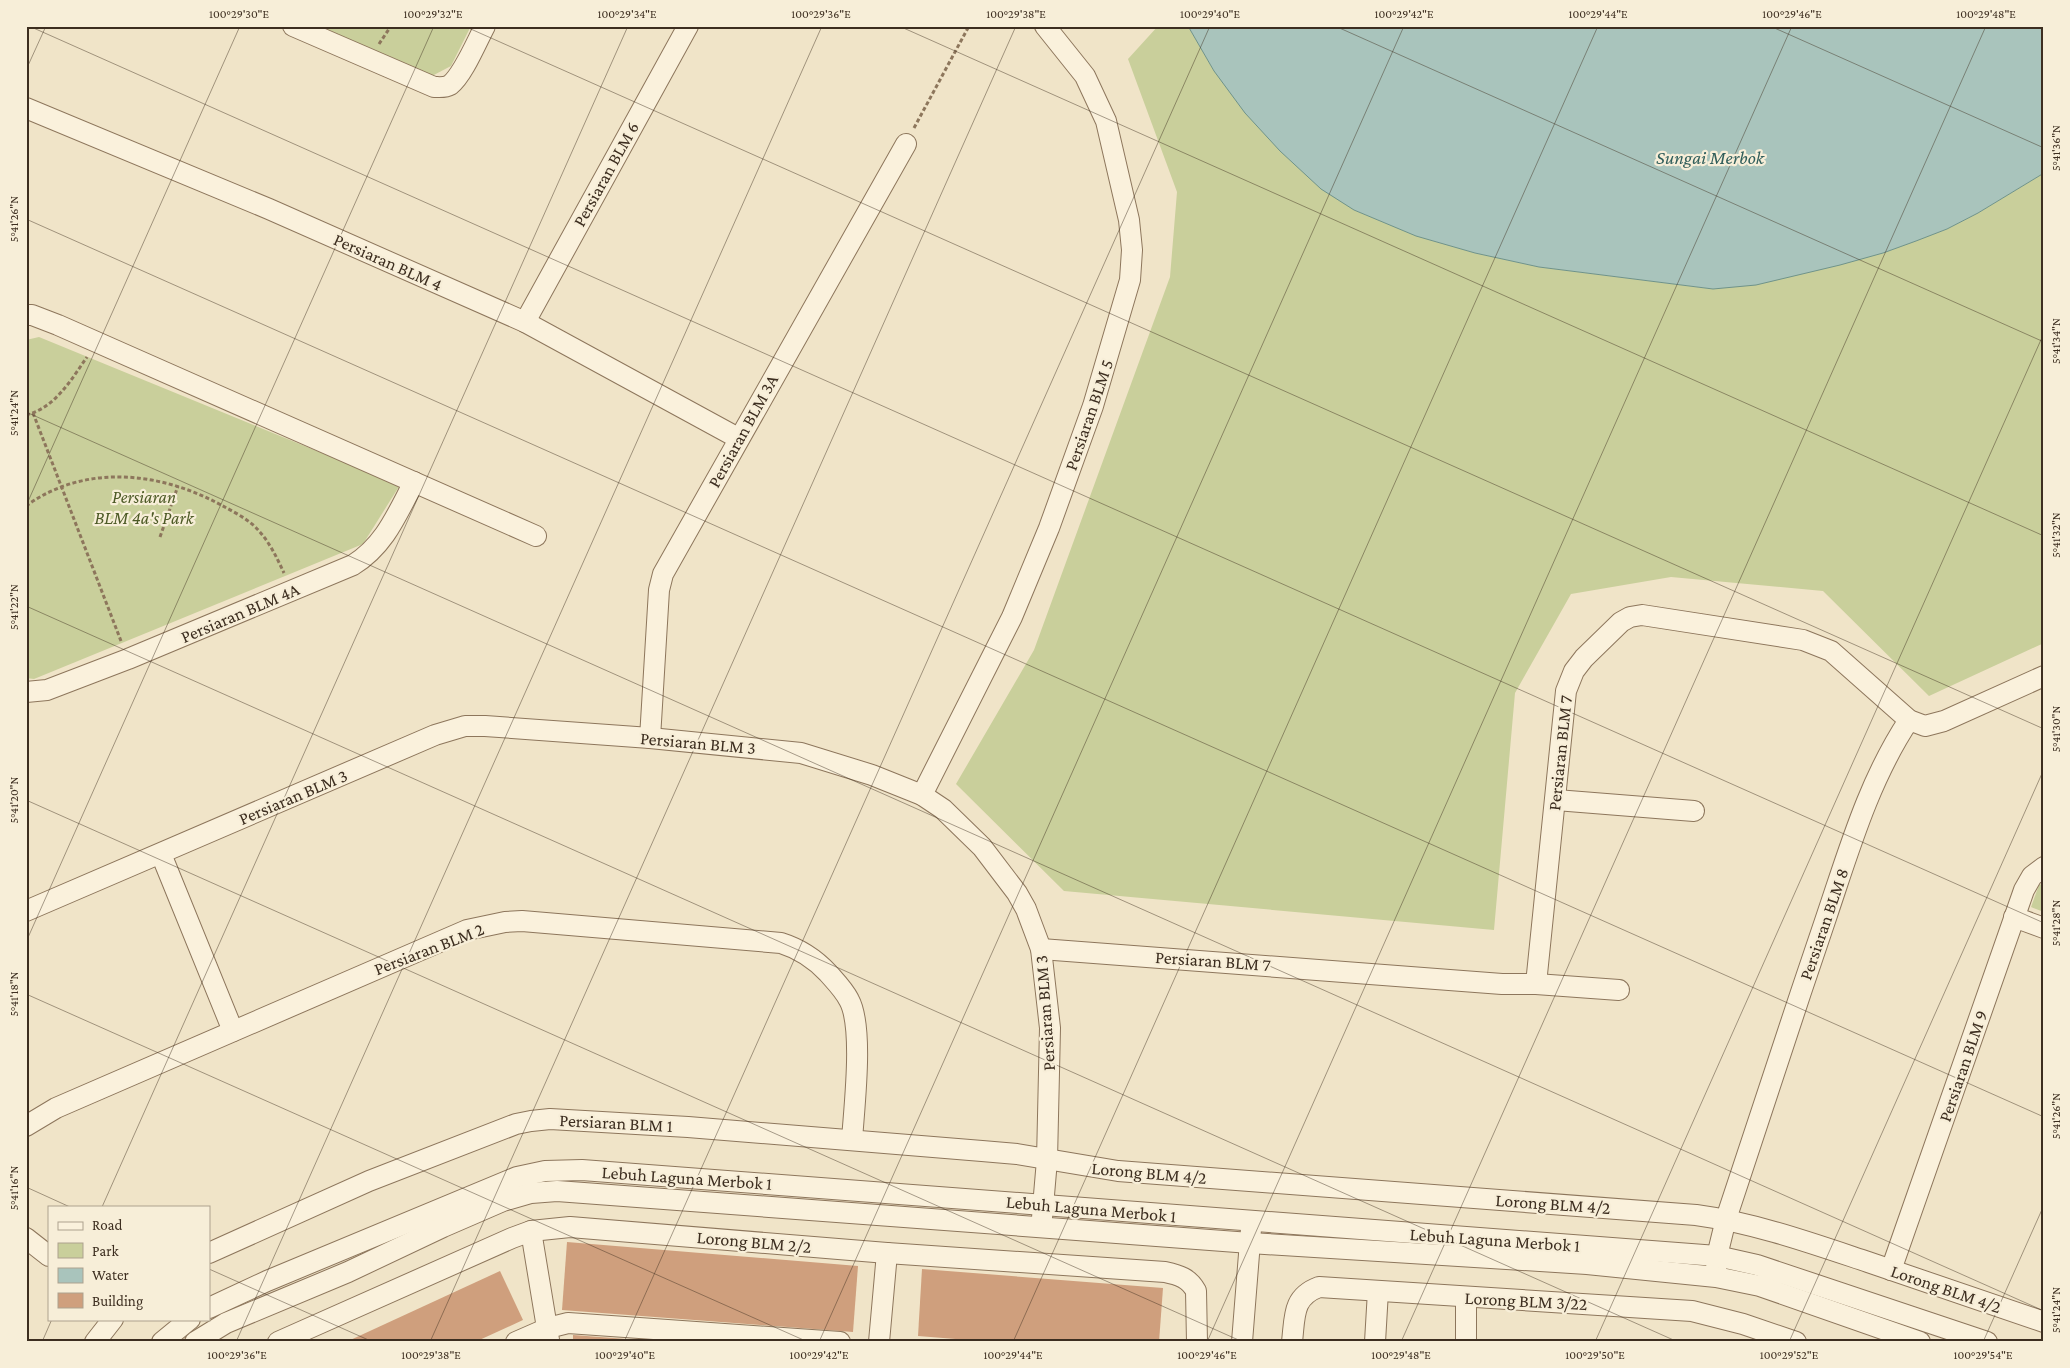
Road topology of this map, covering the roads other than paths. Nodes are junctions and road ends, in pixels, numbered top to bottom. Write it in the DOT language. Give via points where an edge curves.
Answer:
graph roads {
  1 [pos="293,26"];
  2 [pos="485,26"];
  3 [pos="688,26"];
  4 [pos="1046,26"];
  5 [pos="26,108"];
  6 [pos="906,144"];
  7 [pos="26,316"];
  8 [pos="525,322"];
  9 [pos="738,438"];
  10 [pos="414,482"];
  11 [pos="536,536"];
  12 [pos="2044,676"];
  13 [pos="26,692"];
  14 [pos="1909,720"];
  15 [pos="650,738"];
  16 [pos="922,795"];
  17 [pos="1556,800"];
  18 [pos="1694,811"];
  19 [pos="161,854"];
  20 [pos="2044,868"];
  21 [pos="26,911"];
  22 [pos="2014,917"];
  23 [pos="2044,928"];
  24 [pos="1041,948"];
  25 [pos="1536,984"];
  26 [pos="1619,990"];
  27 [pos="233,1031"];
  28 [pos="26,1126"];
  29 [pos="852,1140"];
  30 [pos="1047,1160"];
  31 [pos="1043,1204"];
  32 [pos="1726,1219"];
  33 [pos="1252,1222"];
  34 [pos="1041,1228"];
  35 [pos="531,1231"];
  36 [pos="26,1238"];
  37 [pos="1250,1243"];
  38 [pos="210,1253"];
  39 [pos="887,1253"];
  40 [pos="48,1255"];
  41 [pos="1717,1256"];
  42 [pos="1891,1270"];
  43 [pos="1716,1276"];
  44 [pos="1378,1291"];
  45 [pos="1466,1297"];
  46 [pos="210,1308"];
  47 [pos="113,1320"];
  48 [pos="189,1320"];
  49 [pos="2044,1322"];
  50 [pos="549,1335"];
  51 [pos="95,1342"];
  52 [pos="162,1342"];
  53 [pos="195,1342"];
  54 [pos="278,1342"];
  55 [pos="516,1342"];
  56 [pos="840,1342"];
  57 [pos="879,1342"];
  58 [pos="1197,1342"];
  59 [pos="1242,1342"];
  60 [pos="1292,1342"];
  61 [pos="1375,1342"];
  62 [pos="1466,1342"];
  63 [pos="1796,1342"];
  64 [pos="1920,1342"];
  65 [pos="1987,1342"];
  1 -- 2 [label="street" via="434,87 450,84"];
  3 -- 8 [label="street, Persiaran BLM 6"];
  4 -- 16 [label="street, Persiaran BLM 5" via="1085,76 1106,121 1129,220 1130,280 1094,406 1049,528 1012,617"];
  5 -- 8 [label="street, Persiaran BLM 4" via="269,209"];
  6 -- 9 [label="street, Persiaran BLM 3A"];
  7 -- 10 [label="street" via="44,319"];
  8 -- 9 [label="street, Persiaran BLM 4"];
  9 -- 15 [label="street, Persiaran BLM 3A" via="663,574 658,600"];
  10 -- 11 [label="street"];
  10 -- 13 [label="street, Persiaran BLM 4A" via="384,537 368,555 352,565 128,659 47,690"];
  12 -- 14 [label="street" via="1944,721 1925,726"];
  14 -- 17 [label="street, Persiaran BLM 7" via="1849,665 1818,644 1652,616 1630,616 1584,658 1569,681 1563,706"];
  14 -- 32 [label="street, Persiaran BLM 8" via="1876,778"];
  15 -- 16 [label="street, Persiaran BLM 3" via="801,753"];
  15 -- 19 [label="street, Persiaran BLM 3" via="484,726 448,730"];
  16 -- 24 [label="street, Persiaran BLM 3" via="965,830 1006,877 1026,909"];
  17 -- 18 [label="street"];
  17 -- 25 [label="street, Persiaran BLM 7"];
  19 -- 21 [label="street, Persiaran BLM 3"];
  19 -- 27 [label="street"];
  20 -- 22 [label="street, Persiaran BLM 9" via="2032,876"];
  22 -- 23 [label="street"];
  22 -- 42 [label="street, Persiaran BLM 9"];
  24 -- 25 [label="street, Persiaran BLM 7"];
  24 -- 30 [label="street, Persiaran BLM 3" via="1051,1051"];
  25 -- 26 [label="street, Persiaran BLM 7"];
  27 -- 28 [label="street, Persiaran BLM 2" via="56,1108"];
  27 -- 29 [label="street, Persiaran BLM 2" via="467,930 505,922 781,943 794,947 819,964 850,1001 857,1031"];
  29 -- 30 [label="street, Persiaran BLM 1" via="1017,1154"];
  29 -- 38 [label="street, Persiaran BLM 1" via="688,1127 531,1120 369,1181"];
  30 -- 31 [label="street, Persiaran BLM 3"];
  30 -- 32 [label="street, Lorong BLM 4/2" via="1118,1171"];
  31 -- 33 [label="street, Lebuh Laguna Merbok 1"];
  31 -- 34 [label="street, Persiaran BLM 3"];
  31 -- 46 [label="street, Lebuh Laguna Merbok 1" via="582,1170 545,1171 517,1177"];
  32 -- 41 [label="street, Persiaran BLM 8"];
  32 -- 42 [label="street, Lorong BLM 4/2" via="1754,1225"];
  33 -- 37 [label="street"];
  33 -- 41 [label="street, Lebuh Laguna Merbok 1"];
  34 -- 37 [label="street, Lebuh Laguna Merbok 1"];
  34 -- 53 [label="street, Lebuh Laguna Merbok 1" via="587,1192 531,1193 443,1226 348,1272 226,1323"];
  35 -- 39 [label="street, Lorong BLM 2/2" via="570,1227"];
  35 -- 50 [label="street"];
  35 -- 54 [label="street, Lorong BLM 2/2"];
  36 -- 40 [label="street"];
  37 -- 43 [label="street, Lebuh Laguna Merbok 1" via="1586,1264"];
  37 -- 59 [label="street"];
  39 -- 57 [label="street"];
  39 -- 58 [label="street, Lorong BLM 2/2" via="1177,1275 1192,1284 1196,1291"];
  41 -- 43 [label="street, Persiaran BLM 8"];
  41 -- 65 [label="street, Lebuh Laguna Merbok 1" via="1757,1265"];
  42 -- 49 [label="street, Lorong BLM 4/2"];
  43 -- 64 [label="street, Lebuh Laguna Merbok 1" via="1760,1286"];
  44 -- 45 [label="street, Lorong BLM 3/22"];
  44 -- 60 [label="street, Lorong BLM 3/22" via="1319,1287 1308,1291 1298,1302"];
  44 -- 61 [label="street"];
  45 -- 62 [label="street"];
  45 -- 63 [label="street, Lorong BLM 3/22" via="1692,1311"];
  47 -- 51 [label="street"];
  48 -- 52 [label="street"];
  50 -- 55 [label="street"];
  50 -- 56 [label="street" via="568,1323"];
}
